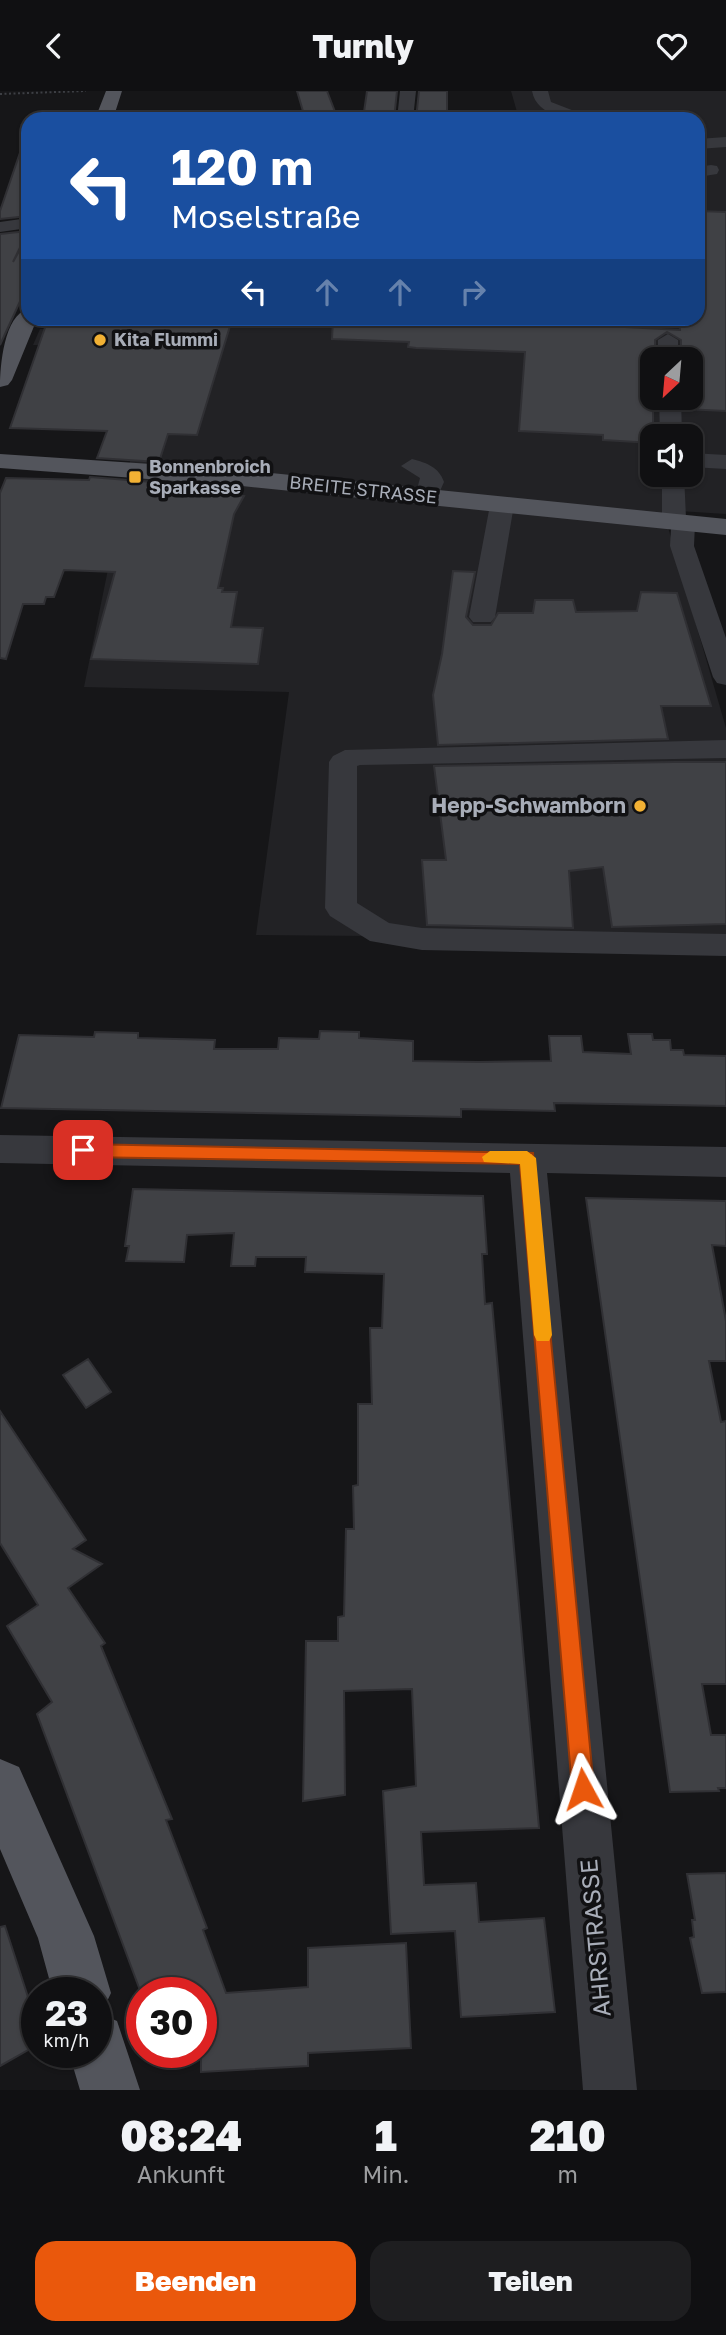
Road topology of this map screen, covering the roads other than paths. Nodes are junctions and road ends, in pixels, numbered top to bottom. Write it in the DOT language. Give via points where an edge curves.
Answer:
graph roads {
  1 [pos="114,91"];
  2 [pos="408,91"];
  3 [pos="540,91"];
  4 [pos="106,112"];
  5 [pos="406,112"];
  6 [pos="566,112"];
  7 [pos="726,142"];
  8 [pos="705,144"];
  9 [pos="21,224"];
  10 [pos="0,227"];
  11 [pos="23,326"];
  12 [pos="0,380"];
  13 [pos="0,461"];
  14 [pos="703,461"];
  15 [pos="726,462"];
  16 [pos="412,466"];
  17 [pos="703,480"];
  18 [pos="706,480"];
  19 [pos="669,487"];
  20 [pos="437,490"];
  21 [pos="502,505"];
  22 [pos="679,523"];
  23 [pos="726,527"];
  24 [pos="482,617"];
  25 [pos="726,677"];
  26 [pos="726,749"];
  27 [pos="726,945"];
  28 [pos="0,1149"];
  29 [pos="527,1158"];
  30 [pos="726,1162"];
  31 [pos="0,1786"];
  32 [pos="78,1977"];
  33 [pos="104,2068"];
  34 [pos="110,2090"];
  35 [pos="610,2090"];
  1 -- 4 [label="main road"];
  2 -- 5 [label="street"];
  3 -- 6 [label="street" via="546,105"];
  7 -- 8 [label="street"];
  9 -- 10 [label="street"];
  11 -- 12 [label="main road"];
  13 -- 20 [label="main road, BREITE STRASSE"];
  14 -- 15 [label="street"];
  16 -- 20 [label="street" via="430,474"];
  17 -- 18 [label="street"];
  19 -- 22 [label="street"];
  20 -- 21 [label="main road, BREITE STRASSE"];
  21 -- 22 [label="main road, BREITE STRASSE"];
  21 -- 24 [label="street"];
  22 -- 23 [label="main road, BREITE STRASSE"];
  22 -- 25 [label="street" via="682,546"];
  26 -- 27 [label="street" via="355,757 343,762 341,908 381,933 422,939"];
  28 -- 29 [label="street"];
  29 -- 30 [label="street"];
  29 -- 35 [label="street, AHRSTRASSE"];
  31 -- 32 [label="main road" via="66,1936"];
  33 -- 34 [label="main road"];
}
